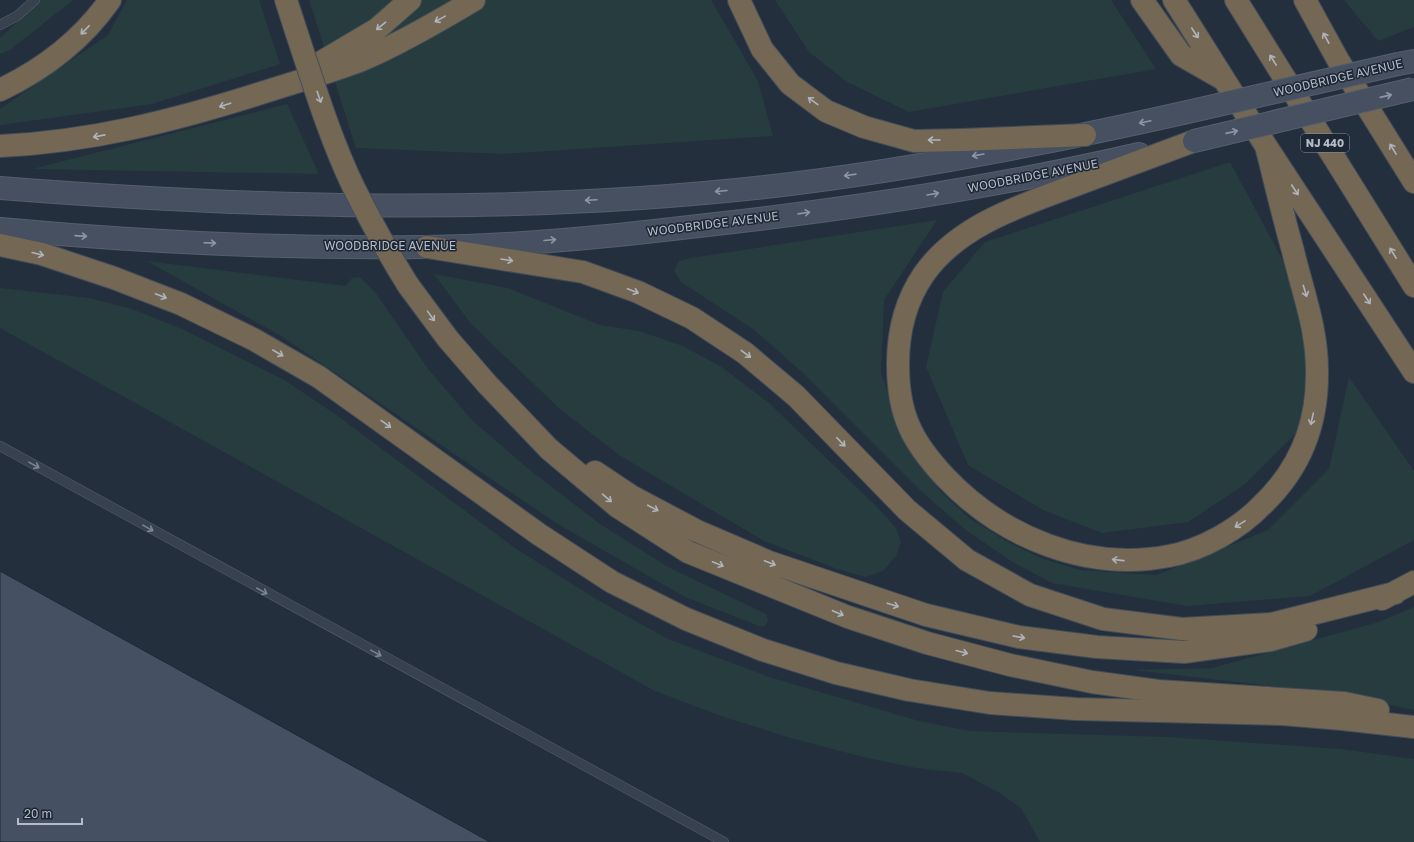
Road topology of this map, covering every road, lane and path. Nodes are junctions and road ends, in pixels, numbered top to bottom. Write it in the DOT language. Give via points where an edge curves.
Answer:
graph roads {
  1 [pos="35,0"];
  2 [pos="110,0"];
  3 [pos="286,0"];
  4 [pos="410,0"];
  5 [pos="474,0"];
  6 [pos="739,0"];
  7 [pos="1142,0"];
  8 [pos="1174,0"];
  9 [pos="1236,0"];
  10 [pos="1305,0"];
  11 [pos="0,25"];
  12 [pos="1406,63"];
  13 [pos="1226,81"];
  14 [pos="1414,89"];
  15 [pos="0,90"];
  16 [pos="262,93"];
  17 [pos="1085,135"];
  18 [pos="1194,141"];
  19 [pos="0,146"];
  20 [pos="1266,146"];
  21 [pos="1414,182"];
  22 [pos="0,188"];
  23 [pos="0,229"];
  24 [pos="0,245"];
  25 [pos="427,247"];
  26 [pos="1414,286"];
  27 [pos="1414,372"];
  28 [pos="487,384"];
  29 [pos="0,446"];
  30 [pos="1414,582"];
  31 [pos="1395,593"];
  32 [pos="1414,717"];
  33 [pos="1414,727"];
  34 [pos="724,842"];
  1 -- 11 [label="lane" via="17,16"];
  2 -- 15 [label="highway, one-way" via="101,14 47,64"];
  3 -- 28 [label="highway, one-way, bridge" via="326,119 353,185 389,254 408,285 448,339"];
  4 -- 16 [label="highway, one-way" via="370,33 306,71"];
  5 -- 16 [label="highway, one-way" via="362,60"];
  17 -- 6 [label="highway, one-way" via="914,140 864,128 826,111 790,84 762,49"];
  7 -- 13 [label="highway" via="1181,55"];
  8 -- 13 [label="highway, one-way"];
  26 -- 9 [label="highway, NJ 440, one-way"];
  21 -- 10 [label="highway, one-way" via="1338,60"];
  12 -- 17 [label="main road, WOODBRIDGE AVENUE, one-way, bridge"];
  13 -- 20 [label="highway"];
  18 -- 14 [label="main road, WOODBRIDGE AVENUE, one-way, bridge"];
  16 -- 19 [label="highway, one-way" via="207,110 96,137"];
  17 -- 22 [label="main road, WOODBRIDGE AVENUE, one-way" via="898,169 765,187 634,198 503,204 307,204"];
  20 -- 18 [label="highway, one-way" via="1316,339 1318,378 1312,419 1301,455 1279,489 1248,519 1212,541 1171,556 1127,561 1083,556 1037,543 997,522 962,494 930,461 908,425 898,386 898,346 906,308 925,273 952,244 986,222 1019,206"];
  25 -- 18 [label="main road, WOODBRIDGE AVENUE, one-way" via="648,232 770,218 1050,174"];
  20 -- 27 [label="highway, one-way"];
  23 -- 25 [label="main road, WOODBRIDGE AVENUE, one-way" via="187,243"];
  24 -- 33 [label="highway, one-way" via="42,254 114,278 181,304 253,339 319,377 540,535 612,582 686,619 763,650 836,673 909,690 990,703 1076,709 1282,714"];
  25 -- 31 [label="highway, one-way" via="582,272 638,292 692,318 745,353 796,396 907,510 967,560 1030,595 1103,620 1182,629 1271,624"];
  28 -- 31 [label="highway, one-way" via="564,450 631,496 697,531 769,562 855,593 926,615 1019,637 1097,647 1184,652 1271,640 1315,628"];
  28 -- 32 [label="highway, one-way" via="549,449 618,507 688,552 848,617 927,643 1010,665 1092,682 1158,691 1344,703"];
  29 -- 34 [label="lane, one-way"];
  30 -- 31 [label="highway"];
}
